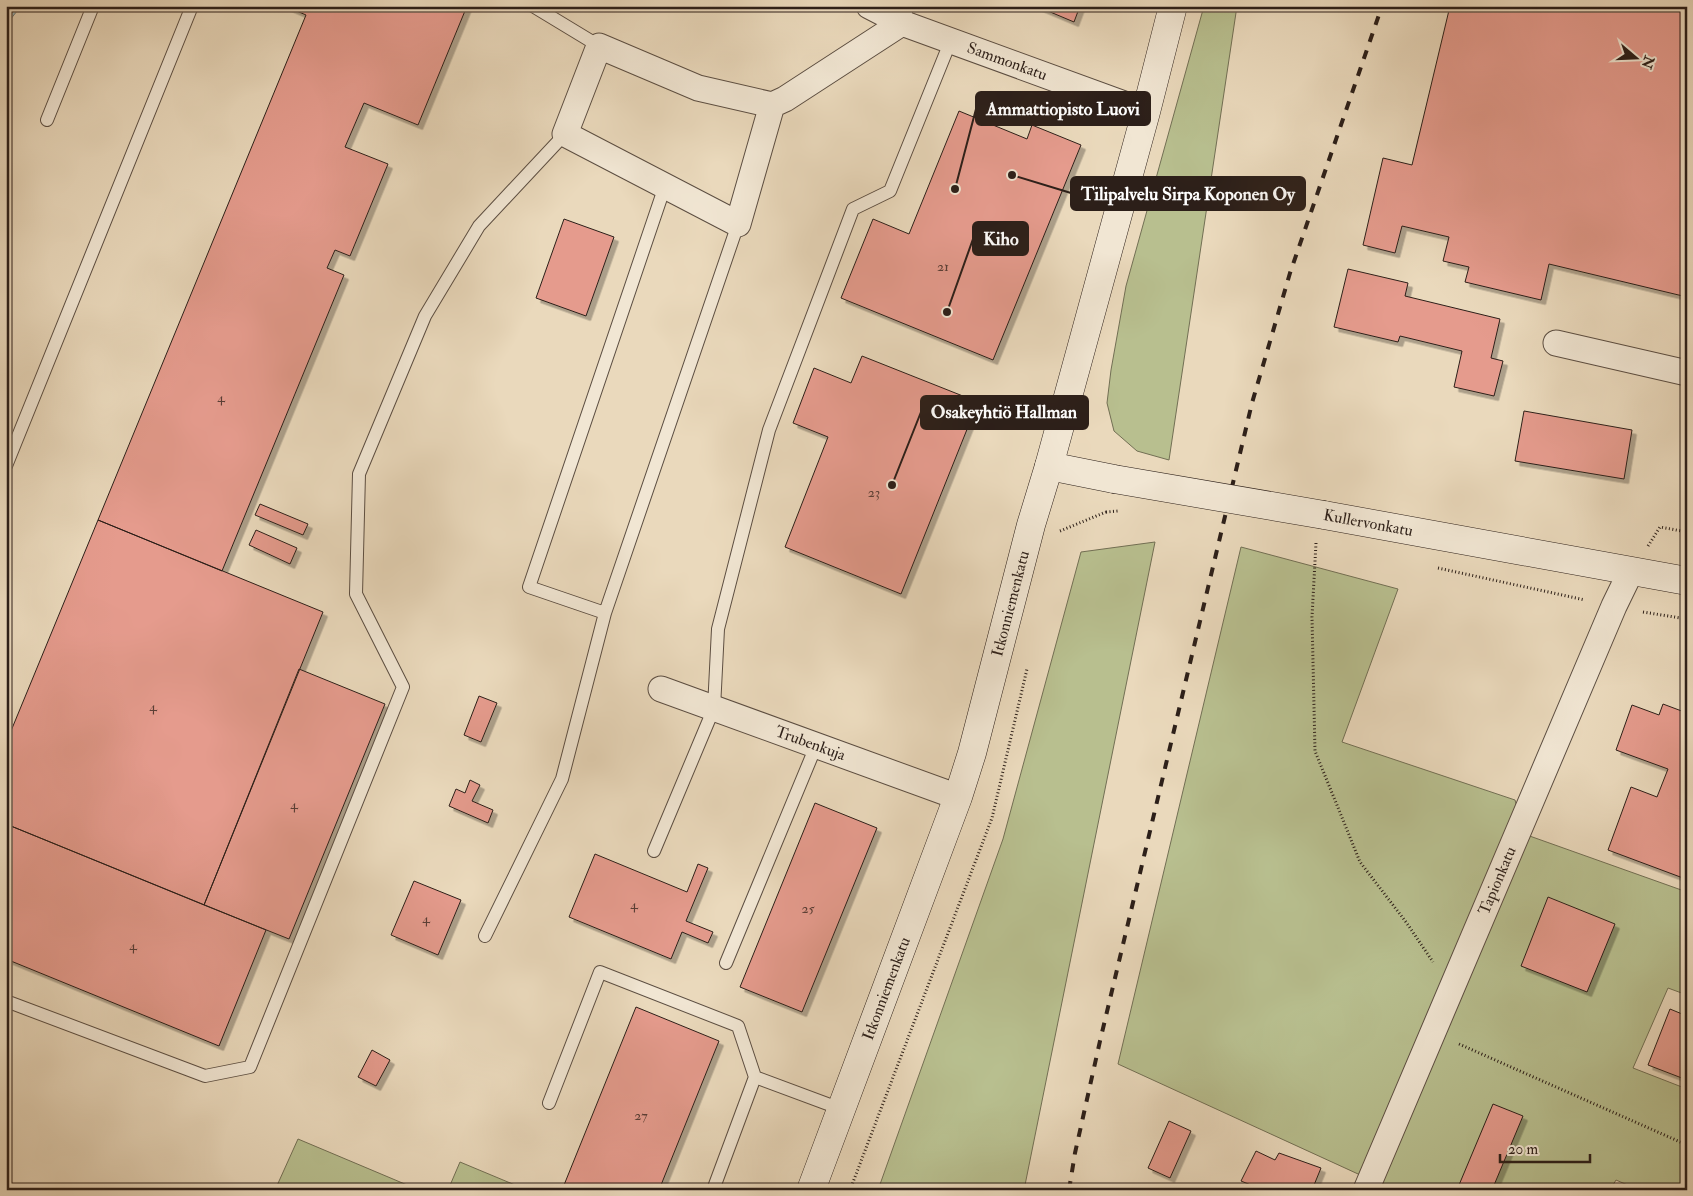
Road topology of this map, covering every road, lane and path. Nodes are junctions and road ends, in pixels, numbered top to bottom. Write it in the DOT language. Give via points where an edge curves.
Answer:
graph roads {
  1 [pos="93,6"];
  2 [pos="192,6"];
  3 [pos="533,6"];
  4 [pos="868,6"];
  5 [pos="1173,6"];
  6 [pos="905,14"];
  7 [pos="951,40"];
  8 [pos="600,46"];
  9 [pos="772,105"];
  10 [pos="1146,112"];
  11 [pos="47,120"];
  12 [pos="565,134"];
  13 [pos="665,186"];
  14 [pos="738,224"];
  15 [pos="1556,343"];
  16 [pos="1687,373"];
  17 [pos="6,466"];
  18 [pos="1049,466"];
  19 [pos="1687,532"];
  20 [pos="1326,543"];
  21 [pos="1432,566"];
  22 [pos="1631,571"];
  23 [pos="1687,580"];
  24 [pos="1614,606"];
  25 [pos="605,613"];
  26 [pos="1687,619"];
  27 [pos="661,689"];
  28 [pos="714,708"];
  29 [pos="816,746"];
  30 [pos="958,797"];
  31 [pos="654,851"];
  32 [pos="485,936"];
  33 [pos="726,962"];
  34 [pos="1453,985"];
  35 [pos="6,1001"];
  36 [pos="1457,1043"];
  37 [pos="756,1077"];
  38 [pos="549,1104"];
  39 [pos="841,1110"];
  40 [pos="1687,1145"];
  41 [pos="713,1190"];
  42 [pos="811,1190"];
  43 [pos="1366,1190"];
  1 -- 11 [label="lane"];
  2 -- 17 [label="lane"];
  3 -- 8 [label="lane"];
  4 -- 6 [label="street, Sammonkatu"];
  5 -- 10 [label="main road, Itkonniemenkatu"];
  6 -- 7 [label="street, Sammonkatu"];
  6 -- 9 [label="street" via="784,100"];
  7 -- 10 [label="street, Sammonkatu"];
  7 -- 28 [label="lane" via="890,191 853,209 769,430 718,629"];
  8 -- 9 [label="street" via="698,88"];
  8 -- 12 [label="street"];
  9 -- 14 [label="street"];
  10 -- 18 [label="main road, Itkonniemenkatu"];
  12 -- 13 [label="street"];
  12 -- 35 [label="lane" via="479,226 425,316 359,474 356,594 403,688 250,1067 206,1076"];
  13 -- 14 [label="street"];
  13 -- 25 [label="lane" via="529,587"];
  14 -- 25 [label="lane"];
  15 -- 16 [label="street"];
  18 -- 22 [label="main road, Kullervonkatu, bridge"];
  18 -- 30 [label="main road, Itkonniemenkatu"];
  19 -- 22 [label="path" via="1660,527"];
  20 -- 34 [label="path" via="1316,541 1312,617 1315,750 1360,862 1440,972"];
  21 -- 24 [label="path"];
  22 -- 23 [label="main road, Kullervonkatu"];
  22 -- 24 [label="street, Tapionkatu"];
  24 -- 26 [label="path"];
  24 -- 34 [label="street, Tapionkatu"];
  25 -- 32 [label="lane" via="562,779"];
  27 -- 28 [label="street, Trubenkuja"];
  28 -- 29 [label="street, Trubenkuja"];
  28 -- 31 [label="lane"];
  29 -- 30 [label="street, Trubenkuja"];
  29 -- 33 [label="lane"];
  30 -- 39 [label="main road, Itkonniemenkatu"];
  34 -- 43 [label="street, Tapionkatu"];
  36 -- 40 [label="path"];
  37 -- 38 [label="lane" via="738,1026 600,972"];
  37 -- 39 [label="lane"];
  37 -- 41 [label="lane"];
  39 -- 42 [label="main road, Itkonniemenkatu"];
}
